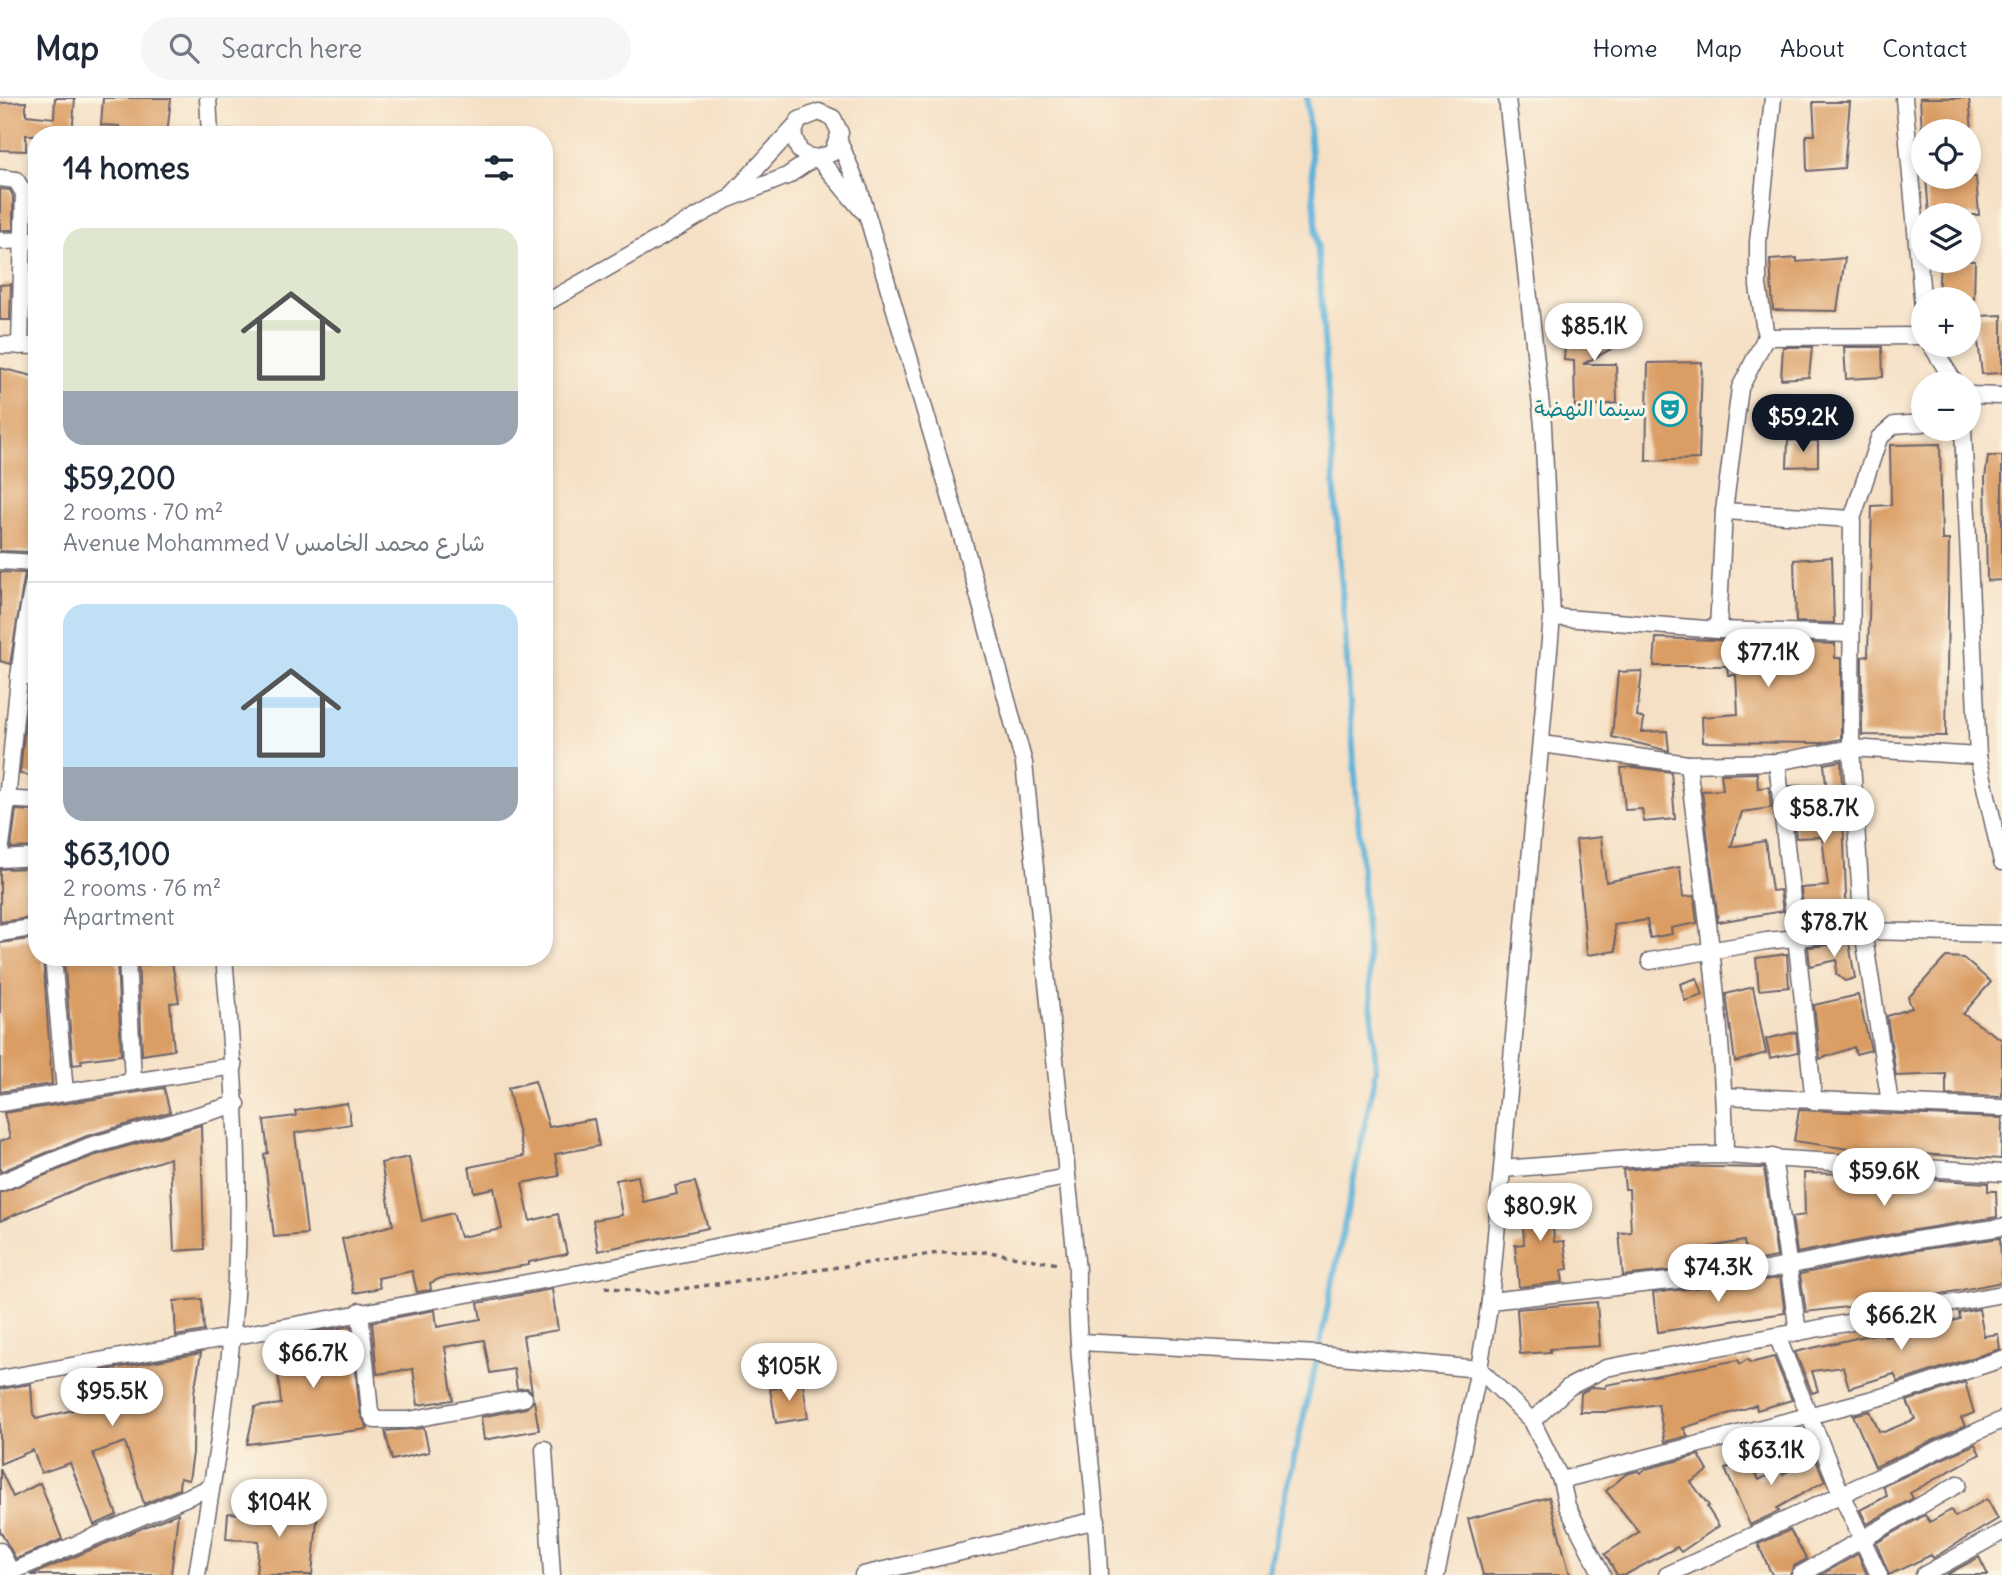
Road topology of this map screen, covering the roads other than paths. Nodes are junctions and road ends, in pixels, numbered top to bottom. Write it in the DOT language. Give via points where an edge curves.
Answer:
graph roads {
  1 [pos="208,98"];
  2 [pos="800,98"];
  3 [pos="816,98"];
  4 [pos="1507,98"];
  5 [pos="1773,98"];
  6 [pos="1904,98"];
  7 [pos="827,114"];
  8 [pos="800,121"];
  9 [pos="210,126"];
  10 [pos="839,141"];
  11 [pos="816,158"];
  12 [pos="0,178"];
  13 [pos="726,200"];
  14 [pos="867,217"];
  15 [pos="28,231"];
  16 [pos="28,240"];
  17 [pos="0,241"];
  18 [pos="28,252"];
  19 [pos="1921,287"];
  20 [pos="553,299"];
  21 [pos="1911,336"];
  22 [pos="1766,337"];
  23 [pos="0,345"];
  24 [pos="20,346"];
  25 [pos="28,346"];
  26 [pos="1981,395"];
  27 [pos="2002,396"];
  28 [pos="1911,424"];
  29 [pos="1964,441"];
  30 [pos="1724,511"];
  31 [pos="1852,519"];
  32 [pos="0,561"];
  33 [pos="28,564"];
  34 [pos="28,606"];
  35 [pos="1552,617"];
  36 [pos="1718,630"];
  37 [pos="1850,634"];
  38 [pos="19,676"];
  39 [pos="28,676"];
  40 [pos="7,734"];
  41 [pos="1542,744"];
  42 [pos="1851,748"];
  43 [pos="1978,756"];
  44 [pos="1777,762"];
  45 [pos="1688,764"];
  46 [pos="4,799"];
  47 [pos="28,800"];
  48 [pos="0,852"];
  49 [pos="28,857"];
  50 [pos="0,859"];
  51 [pos="2002,862"];
  52 [pos="28,928"];
  53 [pos="1863,931"];
  54 [pos="0,933"];
  55 [pos="2002,934"];
  56 [pos="1797,940"];
  57 [pos="1711,951"];
  58 [pos="1650,961"];
  59 [pos="54,966"];
  60 [pos="127,966"];
  61 [pos="225,966"];
  62 [pos="234,1066"];
  63 [pos="133,1082"];
  64 [pos="65,1092"];
  65 [pos="1724,1096"];
  66 [pos="1814,1101"];
  67 [pos="0,1103"];
  68 [pos="1890,1103"];
  69 [pos="237,1104"];
  70 [pos="2002,1108"];
  71 [pos="1725,1155"];
  72 [pos="1773,1157"];
  73 [pos="1503,1169"];
  74 [pos="2002,1173"];
  75 [pos="1066,1177"];
  76 [pos="0,1183"];
  77 [pos="2002,1227"];
  78 [pos="1788,1266"];
  79 [pos="2002,1294"];
  80 [pos="1490,1301"];
  81 [pos="360,1311"];
  82 [pos="1798,1332"];
  83 [pos="232,1334"];
  84 [pos="1777,1336"];
  85 [pos="1079,1342"];
  86 [pos="2002,1359"];
  87 [pos="1479,1369"];
  88 [pos="0,1379"];
  89 [pos="524,1398"];
  90 [pos="1809,1414"];
  91 [pos="2002,1420"];
  92 [pos="1532,1421"];
  93 [pos="544,1449"];
  94 [pos="1561,1479"];
  95 [pos="1958,1485"];
  96 [pos="211,1487"];
  97 [pos="1842,1496"];
  98 [pos="1097,1520"];
  99 [pos="2002,1532"];
  100 [pos="1863,1540"];
  101 [pos="0,1551"];
  102 [pos="7,1574"];
  103 [pos="197,1575"];
  104 [pos="552,1575"];
  105 [pos="863,1575"];
  106 [pos="1099,1575"];
  107 [pos="1436,1575"];
  108 [pos="1602,1575"];
  109 [pos="1667,1575"];
  110 [pos="1800,1575"];
  111 [pos="1879,1575"];
  112 [pos="1924,1575"];
  1 -- 9 [label="street"];
  2 -- 8 [label="street"];
  3 -- 7 [label="street"];
  4 -- 35 [label="street" via="1543,425"];
  5 -- 22 [label="street" via="1758,242 1758,286"];
  6 -- 19 [label="street"];
  7 -- 8 [label="street" via="811,112"];
  7 -- 10 [label="street" via="838,125"];
  8 -- 11 [label="street" via="794,143 806,156"];
  8 -- 13 [label="street"];
  10 -- 11 [label="street" via="832,153"];
  10 -- 14 [label="street"];
  11 -- 13 [label="street" via="787,176"];
  11 -- 14 [label="street"];
  12 -- 15 [label="street" via="16,180 24,193"];
  13 -- 20 [label="street"];
  14 -- 75 [label="street" via="1024,763"];
  16 -- 17 [label="street"];
  18 -- 24 [label="street"];
  21 -- 22 [label="street"];
  22 -- 30 [label="street" via="1740,388"];
  23 -- 24 [label="street"];
  24 -- 25 [label="street"];
  26 -- 27 [label="street"];
  28 -- 31 [label="street" via="1894,425 1879,438"];
  29 -- 43 [label="street"];
  30 -- 31 [label="street"];
  30 -- 36 [label="street"];
  31 -- 37 [label="street"];
  32 -- 33 [label="street"];
  34 -- 38 [label="street"];
  35 -- 36 [label="street"];
  35 -- 41 [label="street"];
  36 -- 37 [label="street"];
  37 -- 42 [label="street"];
  38 -- 39 [label="street"];
  38 -- 40 [label="street"];
  40 -- 46 [label="street"];
  41 -- 45 [label="street"];
  41 -- 73 [label="street"];
  42 -- 43 [label="street"];
  42 -- 44 [label="street"];
  42 -- 53 [label="street"];
  43 -- 51 [label="street"];
  44 -- 45 [label="street"];
  44 -- 56 [label="street"];
  45 -- 57 [label="street"];
  46 -- 47 [label="street"];
  46 -- 48 [label="street"];
  49 -- 50 [label="street"];
  52 -- 54 [label="street"];
  53 -- 55 [label="street"];
  53 -- 56 [label="street"];
  53 -- 68 [label="street"];
  56 -- 57 [label="street"];
  56 -- 66 [label="street"];
  57 -- 58 [label="street"];
  57 -- 65 [label="street"];
  59 -- 64 [label="street"];
  60 -- 63 [label="street"];
  61 -- 62 [label="street"];
  62 -- 63 [label="street"];
  62 -- 69 [label="street"];
  63 -- 64 [label="street"];
  64 -- 67 [label="street"];
  65 -- 66 [label="street"];
  65 -- 71 [label="street"];
  66 -- 68 [label="street"];
  68 -- 70 [label="street"];
  69 -- 76 [label="street" via="90,1146"];
  69 -- 83 [label="street"];
  71 -- 72 [label="street"];
  71 -- 73 [label="street"];
  72 -- 74 [label="street"];
  72 -- 78 [label="street"];
  73 -- 80 [label="street"];
  75 -- 81 [label="street" via="625,1265"];
  75 -- 85 [label="street" via="1077,1269"];
  77 -- 78 [label="street"];
  78 -- 80 [label="street"];
  78 -- 82 [label="street"];
  79 -- 82 [label="street"];
  80 -- 87 [label="street"];
  81 -- 83 [label="street"];
  81 -- 89 [label="street" via="370,1412 375,1420 409,1420"];
  82 -- 84 [label="street"];
  83 -- 88 [label="street"];
  83 -- 96 [label="street"];
  84 -- 90 [label="street"];
  84 -- 92 [label="street" via="1606,1368 1569,1387"];
  85 -- 87 [label="street" via="1318,1354"];
  85 -- 98 [label="street"];
  86 -- 90 [label="street" via="1908,1390"];
  87 -- 92 [label="street"];
  87 -- 107 [label="street"];
  90 -- 94 [label="street"];
  90 -- 97 [label="street"];
  91 -- 97 [label="street"];
  92 -- 94 [label="street"];
  93 -- 104 [label="street"];
  94 -- 108 [label="street" via="1567,1506"];
  95 -- 100 [label="street"];
  96 -- 102 [label="street"];
  96 -- 103 [label="street"];
  97 -- 100 [label="street"];
  97 -- 109 [label="street"];
  98 -- 105 [label="street"];
  98 -- 106 [label="street"];
  99 -- 112 [label="street"];
  100 -- 110 [label="street"];
  100 -- 111 [label="street"];
  101 -- 102 [label="street"];
}
